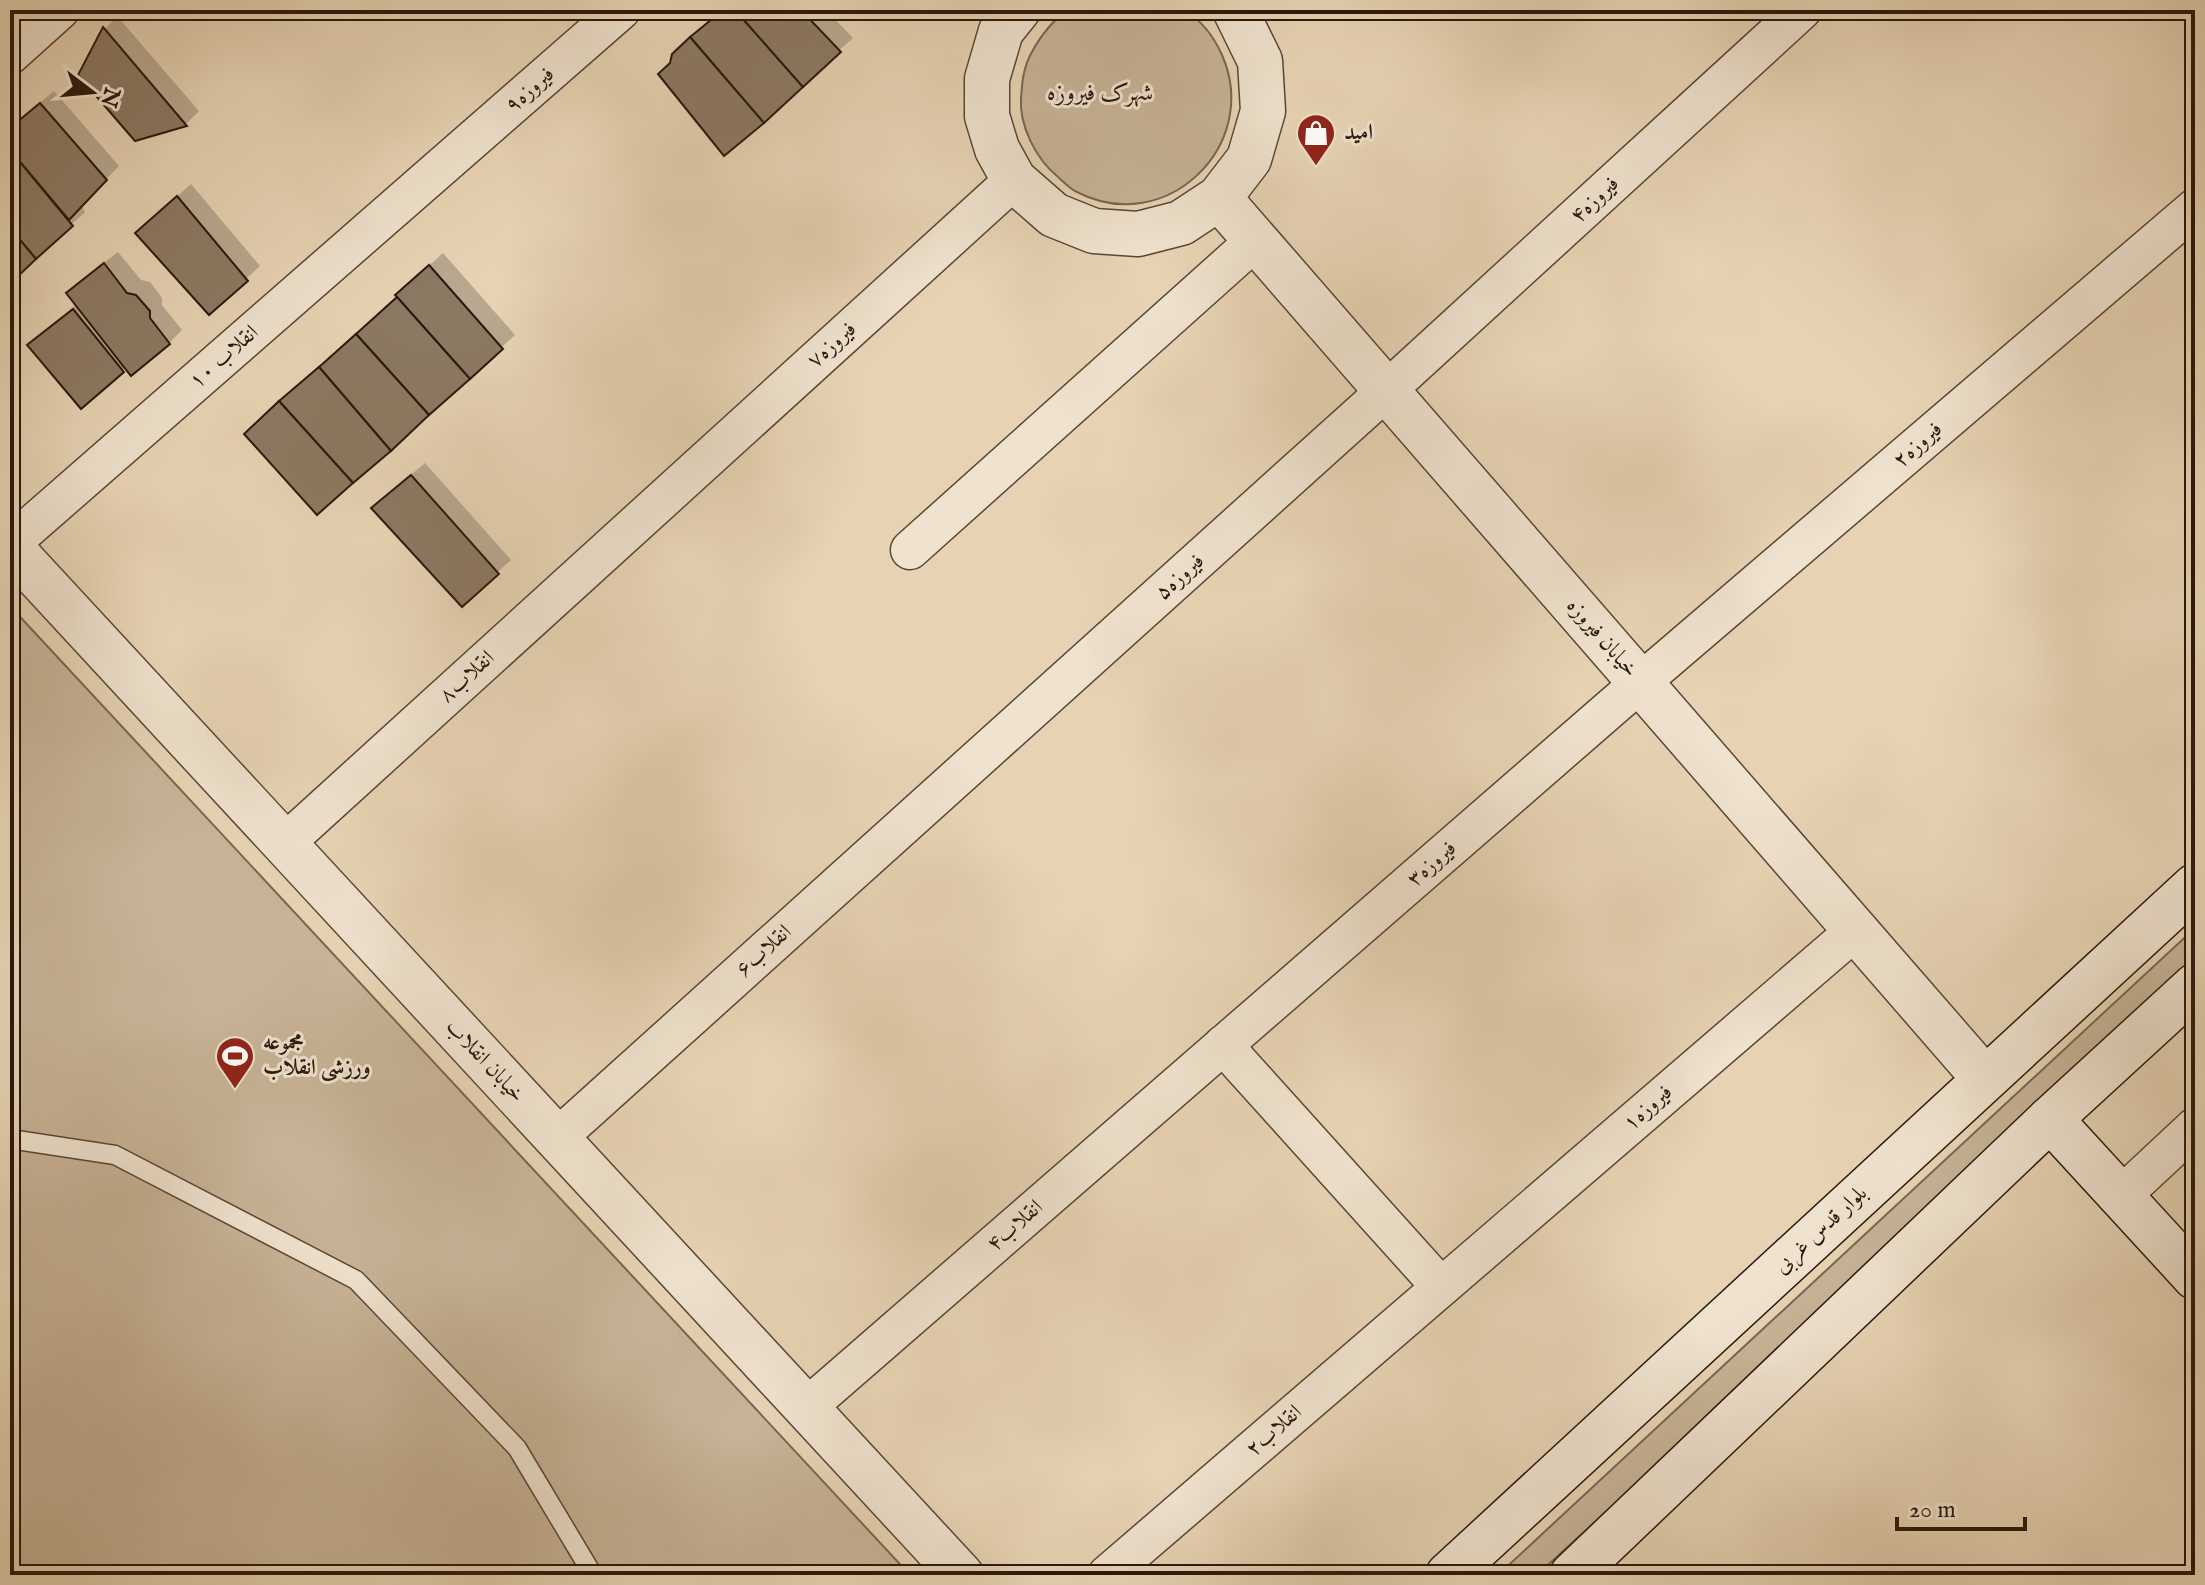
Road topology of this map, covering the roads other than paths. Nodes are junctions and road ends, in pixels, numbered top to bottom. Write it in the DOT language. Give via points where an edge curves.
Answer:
graph roads {
  1 [pos="60,10"];
  2 [pos="621,10"];
  3 [pos="1018,10"];
  4 [pos="1235,10"];
  5 [pos="1802,10"];
  6 [pos="10,55"];
  7 [pos="438,170"];
  8 [pos="1014,180"];
  9 [pos="1219,198"];
  10 [pos="2195,208"];
  11 [pos="1256,240"];
  12 [pos="1387,390"];
  13 [pos="650,511"];
  14 [pos="10,545"];
  15 [pos="910,550"];
  16 [pos="1641,682"];
  17 [pos="972,764"];
  18 [pos="285,843"];
  19 [pos="2195,886"];
  20 [pos="1856,930"];
  21 [pos="2195,986"];
  22 [pos="1223,1045"];
  23 [pos="1985,1079"];
  24 [pos="2050,1119"];
  25 [pos="2195,1127"];
  26 [pos="557,1138"];
  27 [pos="10,1139"];
  28 [pos="2120,1197"];
  29 [pos="2195,1277"];
  30 [pos="1441,1287"];
  31 [pos="806,1408"];
  32 [pos="593,1575"];
  33 [pos="961,1575"];
  34 [pos="1107,1575"];
  35 [pos="1448,1575"];
  36 [pos="1572,1575"];
  1 -- 6 [label="street"];
  2 -- 7 [label="street, فیروزه۹"];
  3 -- 8 [label="street" via="1001,31 987,79 987,116"];
  4 -- 9 [label="street" via="1260,61 1263,111 1249,159"];
  5 -- 12 [label="street, فیروزه۴"];
  7 -- 14 [label="street, انقلاب ۱۰"];
  8 -- 9 [label="street" via="1054,215 1094,231 1138,234 1181,223"];
  8 -- 13 [label="street, فیروزه۷"];
  9 -- 11 [label="street, خیابان فیروزه"];
  10 -- 16 [label="street, فیروزه۲"];
  11 -- 12 [label="street, خیابان فیروزه"];
  11 -- 15 [label="street"];
  12 -- 16 [label="street, خیابان فیروزه"];
  12 -- 17 [label="street, فیروزه۵"];
  13 -- 18 [label="street, انقلاب۸"];
  14 -- 18 [label="street, خیابان انقلاب"];
  16 -- 20 [label="street, خیابان فیروزه"];
  16 -- 22 [label="street, فیروزه۳"];
  17 -- 26 [label="street, انقلاب۶"];
  18 -- 26 [label="street, خیابان انقلاب"];
  19 -- 23 [label="street, بلوار قدس غربی"];
  20 -- 23 [label="street, خیابان فیروزه"];
  20 -- 30 [label="street, فیروزه۱"];
  21 -- 24 [label="street"];
  22 -- 30 [label="street"];
  22 -- 31 [label="street, انقلاب۴"];
  23 -- 35 [label="street, بلوار قدس غربی"];
  24 -- 28 [label="street"];
  24 -- 36 [label="street"];
  25 -- 28 [label="street"];
  26 -- 31 [label="street, خیابان انقلاب"];
  27 -- 32 [label="lane" via="115,1155 356,1280 517,1448"];
  28 -- 29 [label="street"];
  30 -- 34 [label="street, انقلاب۲"];
  31 -- 33 [label="street, خیابان انقلاب"];
}
